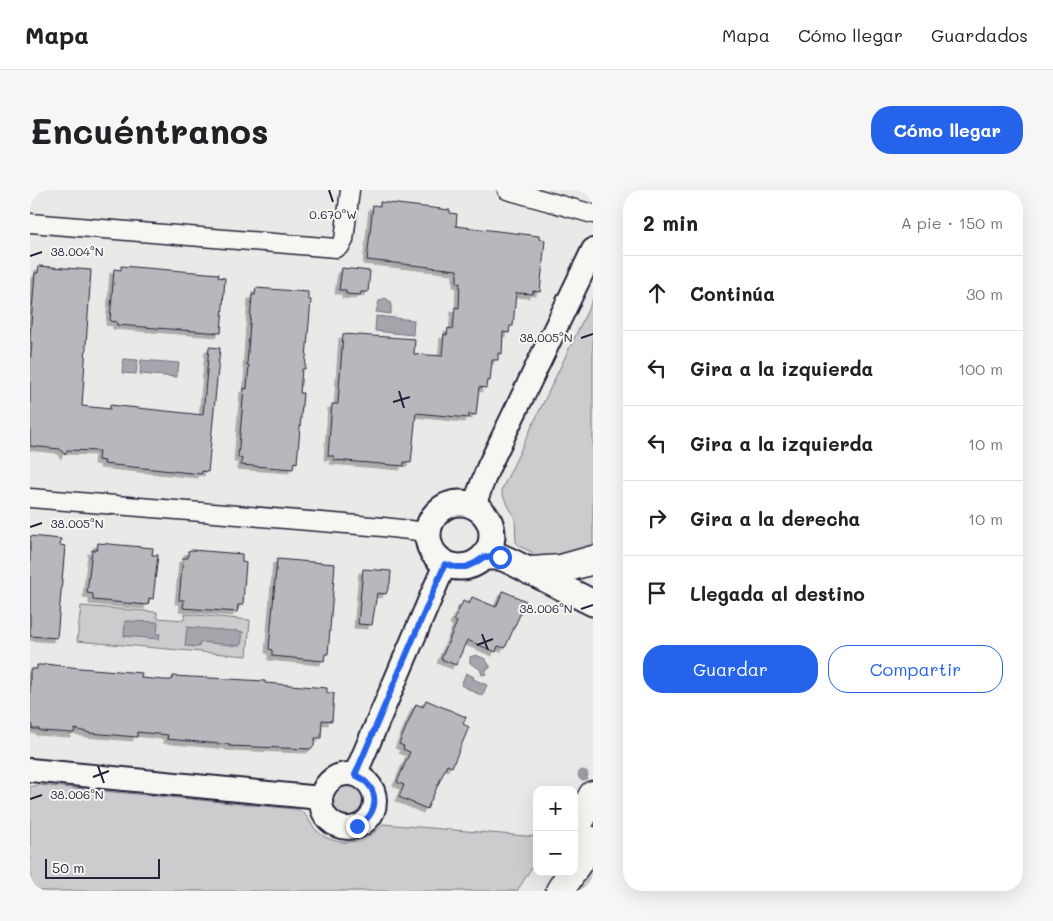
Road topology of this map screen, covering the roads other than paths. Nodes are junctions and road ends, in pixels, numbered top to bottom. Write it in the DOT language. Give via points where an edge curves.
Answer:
graph roads {
  1 [pos="350,190"];
  2 [pos="507,190"];
  3 [pos="593,214"];
  4 [pos="30,224"];
  5 [pos="593,250"];
  6 [pos="30,498"];
  7 [pos="474,505"];
  8 [pos="427,532"];
  9 [pos="488,548"];
  10 [pos="593,560"];
  11 [pos="445,564"];
  12 [pos="522,566"];
  13 [pos="593,603"];
  14 [pos="30,770"];
  15 [pos="355,775"];
  16 [pos="593,795"];
  17 [pos="321,798"];
  18 [pos="575,831"];
  19 [pos="593,841"];
  20 [pos="578,862"];
  21 [pos="552,876"];
  22 [pos="569,876"];
  23 [pos="544,891"];
  24 [pos="560,891"];
  1 -- 4 [label="street" via="344,240 336,248"];
  2 -- 3 [label="street"];
  5 -- 7 [label="street" via="488,468"];
  6 -- 8 [label="street"];
  7 -- 8 [label="main road" via="459,502 443,506 435,513"];
  7 -- 9 [label="main road" via="489,519 492,529"];
  8 -- 11 [label="main road" via="432,551"];
  9 -- 11 [label="main road" via="475,563 466,567"];
  9 -- 12 [label="main road"];
  10 -- 12 [label="highway" via="561,569"];
  11 -- 15 [label="street"];
  12 -- 13 [label="main road"];
  14 -- 17 [label="street"];
  15 -- 17 [label="street" via="339,775 332,779"];
  15 -- 17 [label="street" via="369,784 374,800 364,822 348,828 331,822 321,807"];
  16 -- 18 [label="highway"];
  19 -- 20 [label="highway"];
  21 -- 23 [label="highway"];
  22 -- 24 [label="highway"];
}
